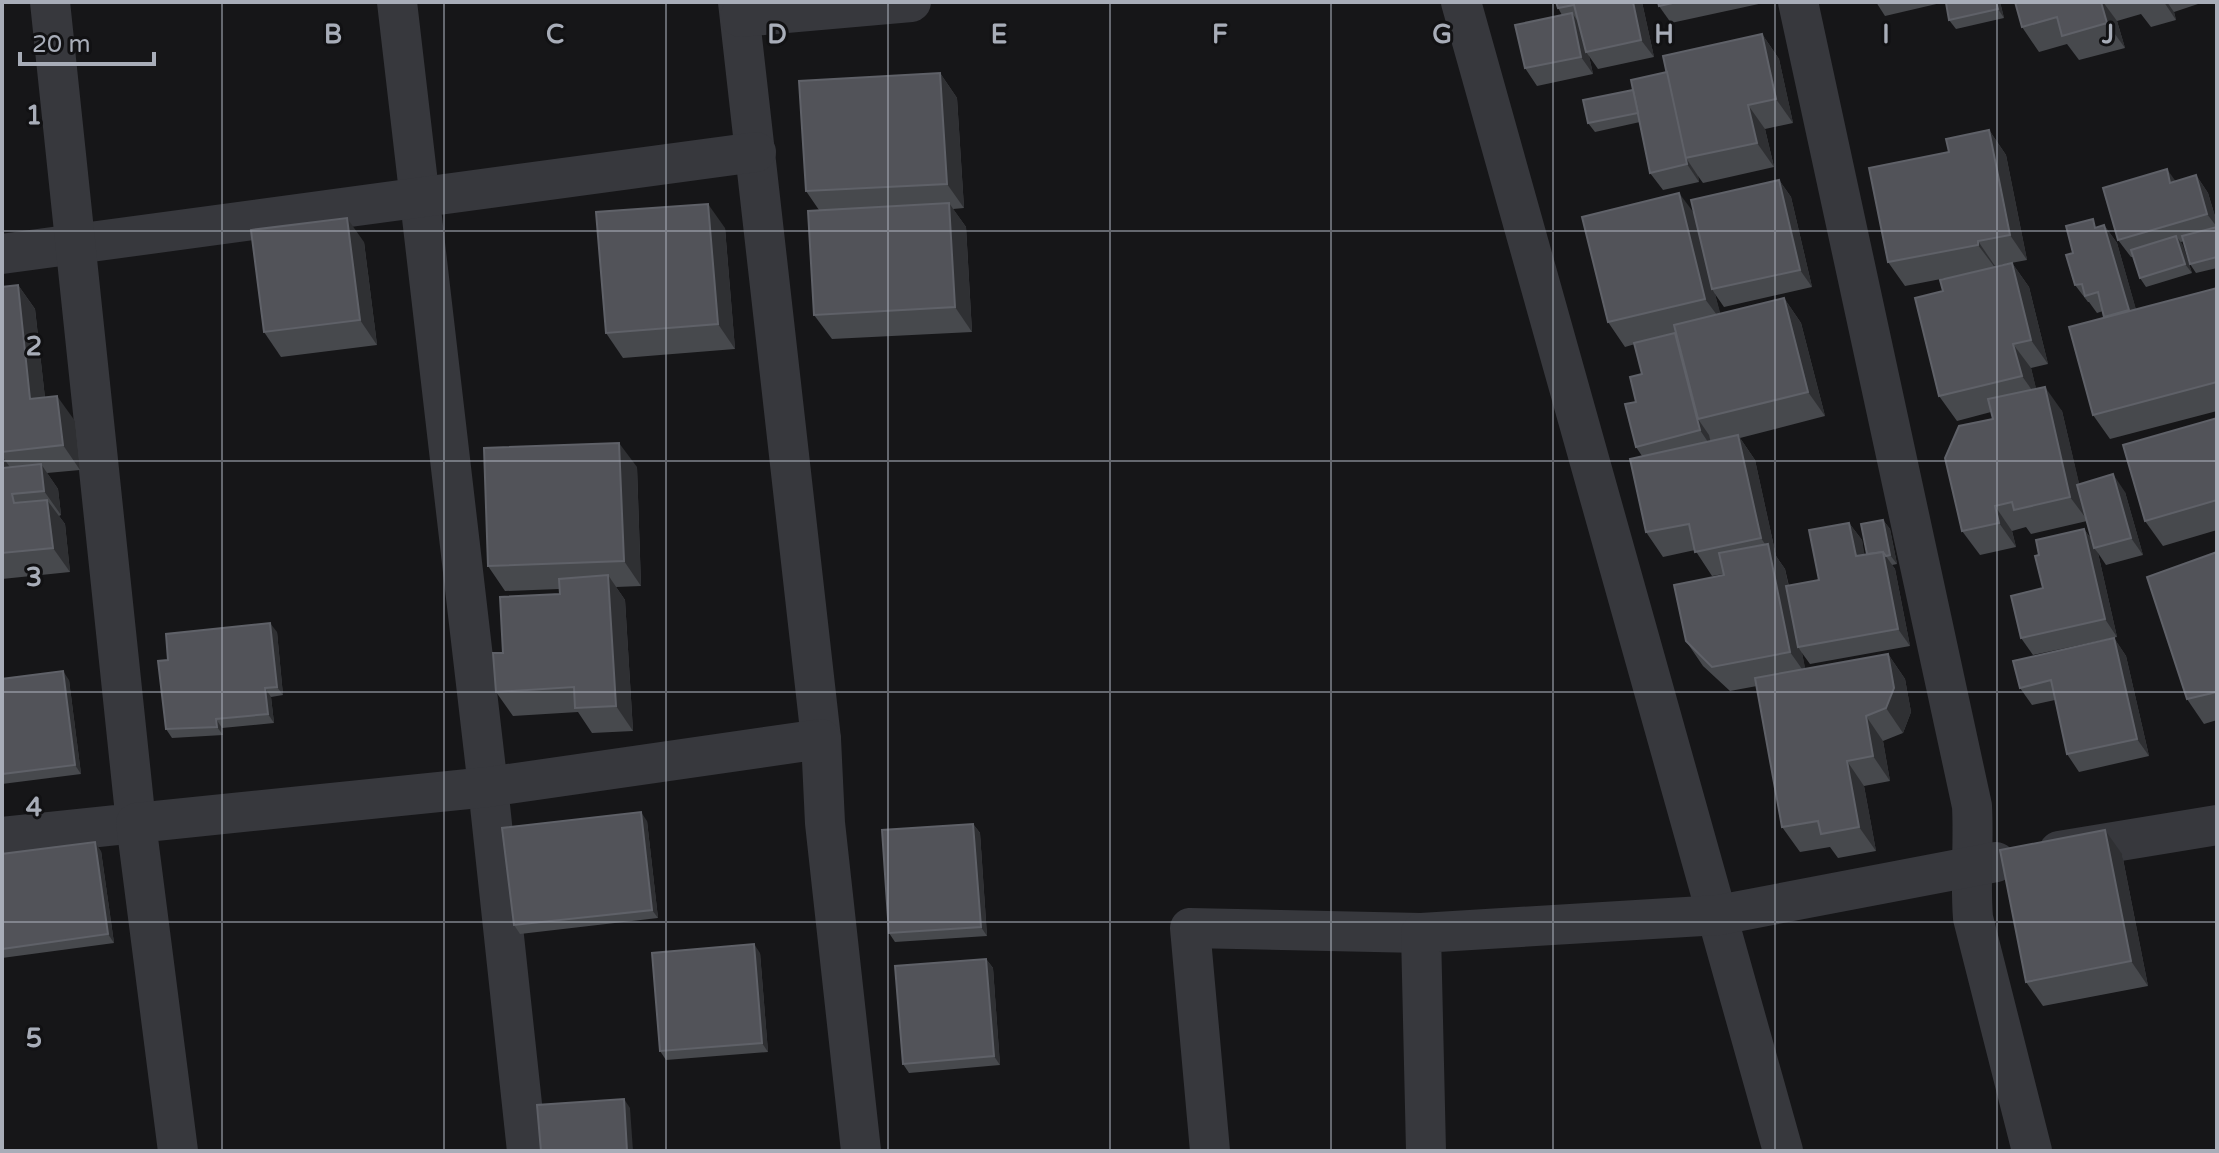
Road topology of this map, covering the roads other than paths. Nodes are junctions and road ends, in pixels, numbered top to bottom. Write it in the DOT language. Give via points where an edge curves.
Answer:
graph roads {
  1 [pos="50,2"];
  2 [pos="397,2"];
  3 [pos="911,2"];
  4 [pos="1461,2"];
  5 [pos="1798,2"];
  6 [pos="739,9"];
  7 [pos="756,152"];
  8 [pos="420,198"];
  9 [pos="75,244"];
  10 [pos="2,254"];
  11 [pos="821,739"];
  12 [pos="488,787"];
  13 [pos="136,823"];
  14 [pos="2217,825"];
  15 [pos="2,837"];
  16 [pos="1973,866"];
  17 [pos="1719,915"];
  18 [pos="1421,933"];
  19 [pos="178,1151"];
  20 [pos="527,1151"];
  21 [pos="861,1151"];
  22 [pos="1210,1151"];
  23 [pos="1426,1151"];
  24 [pos="1783,1151"];
  25 [pos="2032,1151"];
  1 -- 9 [label="street"];
  2 -- 8 [label="street"];
  3 -- 6 [label="street"];
  4 -- 17 [label="street"];
  5 -- 16 [label="street" via="1972,806"];
  6 -- 7 [label="street"];
  7 -- 8 [label="street"];
  7 -- 11 [label="street"];
  8 -- 9 [label="street"];
  8 -- 12 [label="street"];
  9 -- 10 [label="street"];
  9 -- 13 [label="street"];
  11 -- 12 [label="street"];
  11 -- 21 [label="street" via="825,823"];
  12 -- 13 [label="street"];
  12 -- 20 [label="street"];
  13 -- 15 [label="street"];
  13 -- 19 [label="street"];
  14 -- 16 [label="street"];
  16 -- 17 [label="street"];
  16 -- 25 [label="street" via="1973,918"];
  17 -- 18 [label="street"];
  17 -- 24 [label="street"];
  18 -- 22 [label="street" via="1190,928"];
  18 -- 23 [label="street"];
}
